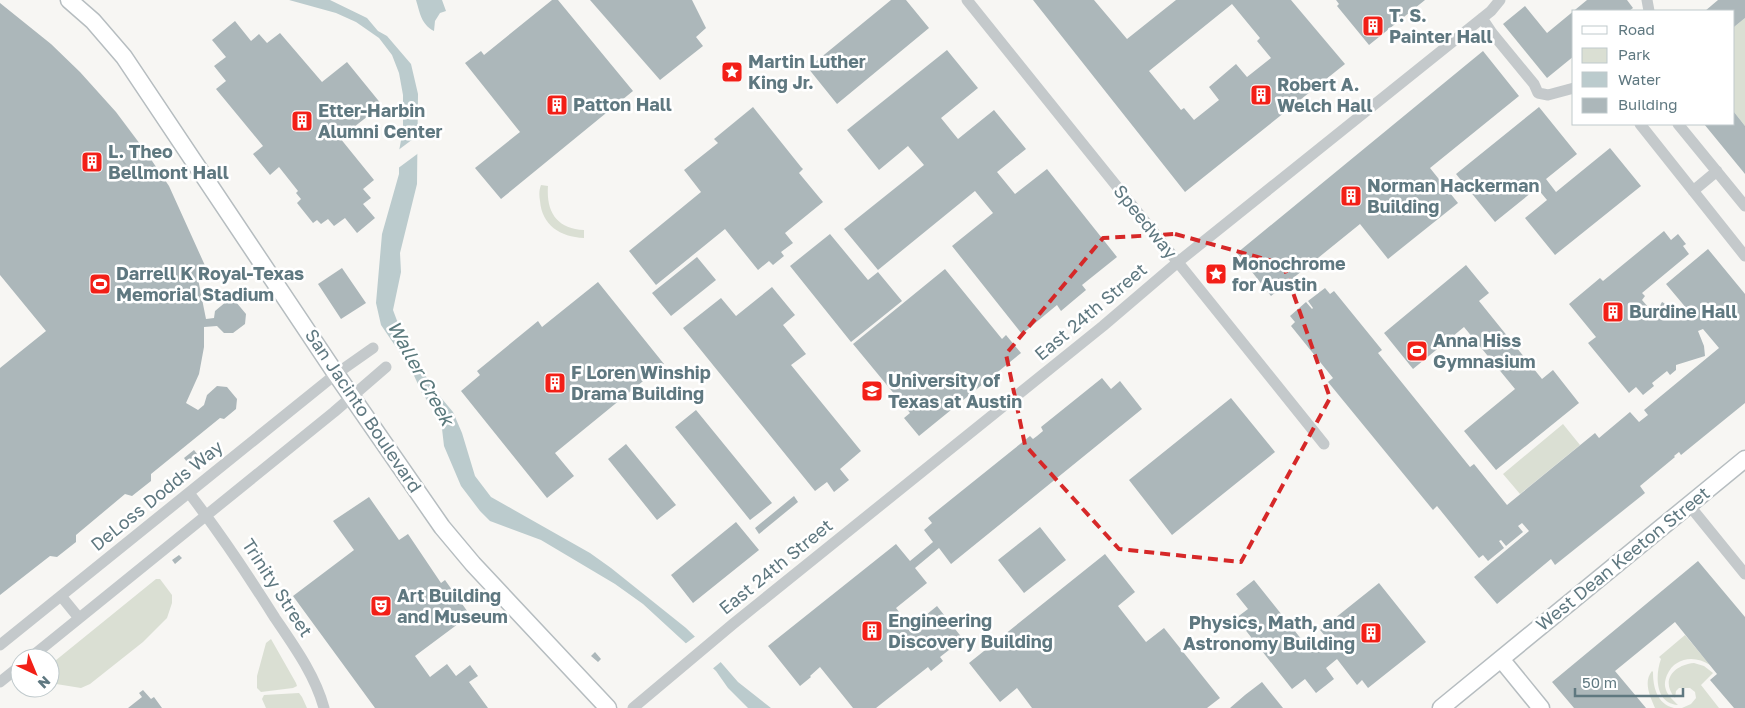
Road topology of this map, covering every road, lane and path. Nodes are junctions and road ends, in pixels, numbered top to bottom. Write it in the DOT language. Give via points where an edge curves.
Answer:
graph roads {
  1 [pos="69,0"];
  2 [pos="966,0"];
  3 [pos="1500,0"];
  4 [pos="1482,18"];
  5 [pos="1572,89"];
  6 [pos="1641,125"];
  7 [pos="1679,125"];
  8 [pos="1717,171"];
  9 [pos="1693,191"];
  10 [pos="1745,206"];
  11 [pos="1745,256"];
  12 [pos="1178,262"];
  13 [pos="373,348"];
  14 [pos="386,367"];
  15 [pos="336,374"];
  16 [pos="352,397"];
  17 [pos="1324,444"];
  18 [pos="1745,459"];
  19 [pos="189,493"];
  20 [pos="1689,505"];
  21 [pos="206,515"];
  22 [pos="1745,574"];
  23 [pos="61,596"];
  24 [pos="78,618"];
  25 [pos="0,645"];
  26 [pos="42,648"];
  27 [pos="1500,659"];
  28 [pos="324,708"];
  29 [pos="608,708"];
  30 [pos="633,708"];
  31 [pos="1442,708"];
  32 [pos="1541,708"];
  1 -- 15 [label="street, San Jacinto Boulevard" via="93,21 124,57"];
  2 -- 12 [label="street, Speedway"];
  3 -- 4 [label="street, East 24th Street"];
  4 -- 5 [label="street" via="1538,93 1548,95"];
  4 -- 12 [label="street, East 24th Street"];
  6 -- 9 [label="street"];
  7 -- 8 [label="street"];
  8 -- 9 [label="street"];
  8 -- 10 [label="street"];
  9 -- 11 [label="street"];
  12 -- 17 [label="street, Speedway"];
  12 -- 30 [label="street, East 24th Street"];
  13 -- 15 [label="street, DeLoss Dodds Way"];
  14 -- 16 [label="street"];
  15 -- 16 [label="street, San Jacinto Boulevard"];
  15 -- 19 [label="street, DeLoss Dodds Way"];
  16 -- 21 [label="street"];
  16 -- 29 [label="street, San Jacinto Boulevard" via="442,527"];
  18 -- 20 [label="street, West Dean Keeton Street"];
  19 -- 21 [label="street, Trinity Street"];
  19 -- 23 [label="street, DeLoss Dodds Way"];
  20 -- 22 [label="street"];
  20 -- 27 [label="street, West Dean Keeton Street"];
  21 -- 24 [label="street"];
  21 -- 28 [label="street, Trinity Street" via="307,667"];
  23 -- 24 [label="street"];
  23 -- 25 [label="street, DeLoss Dodds Way"];
  24 -- 26 [label="street"];
  27 -- 31 [label="street, West Dean Keeton Street"];
  27 -- 32 [label="street"];
}
